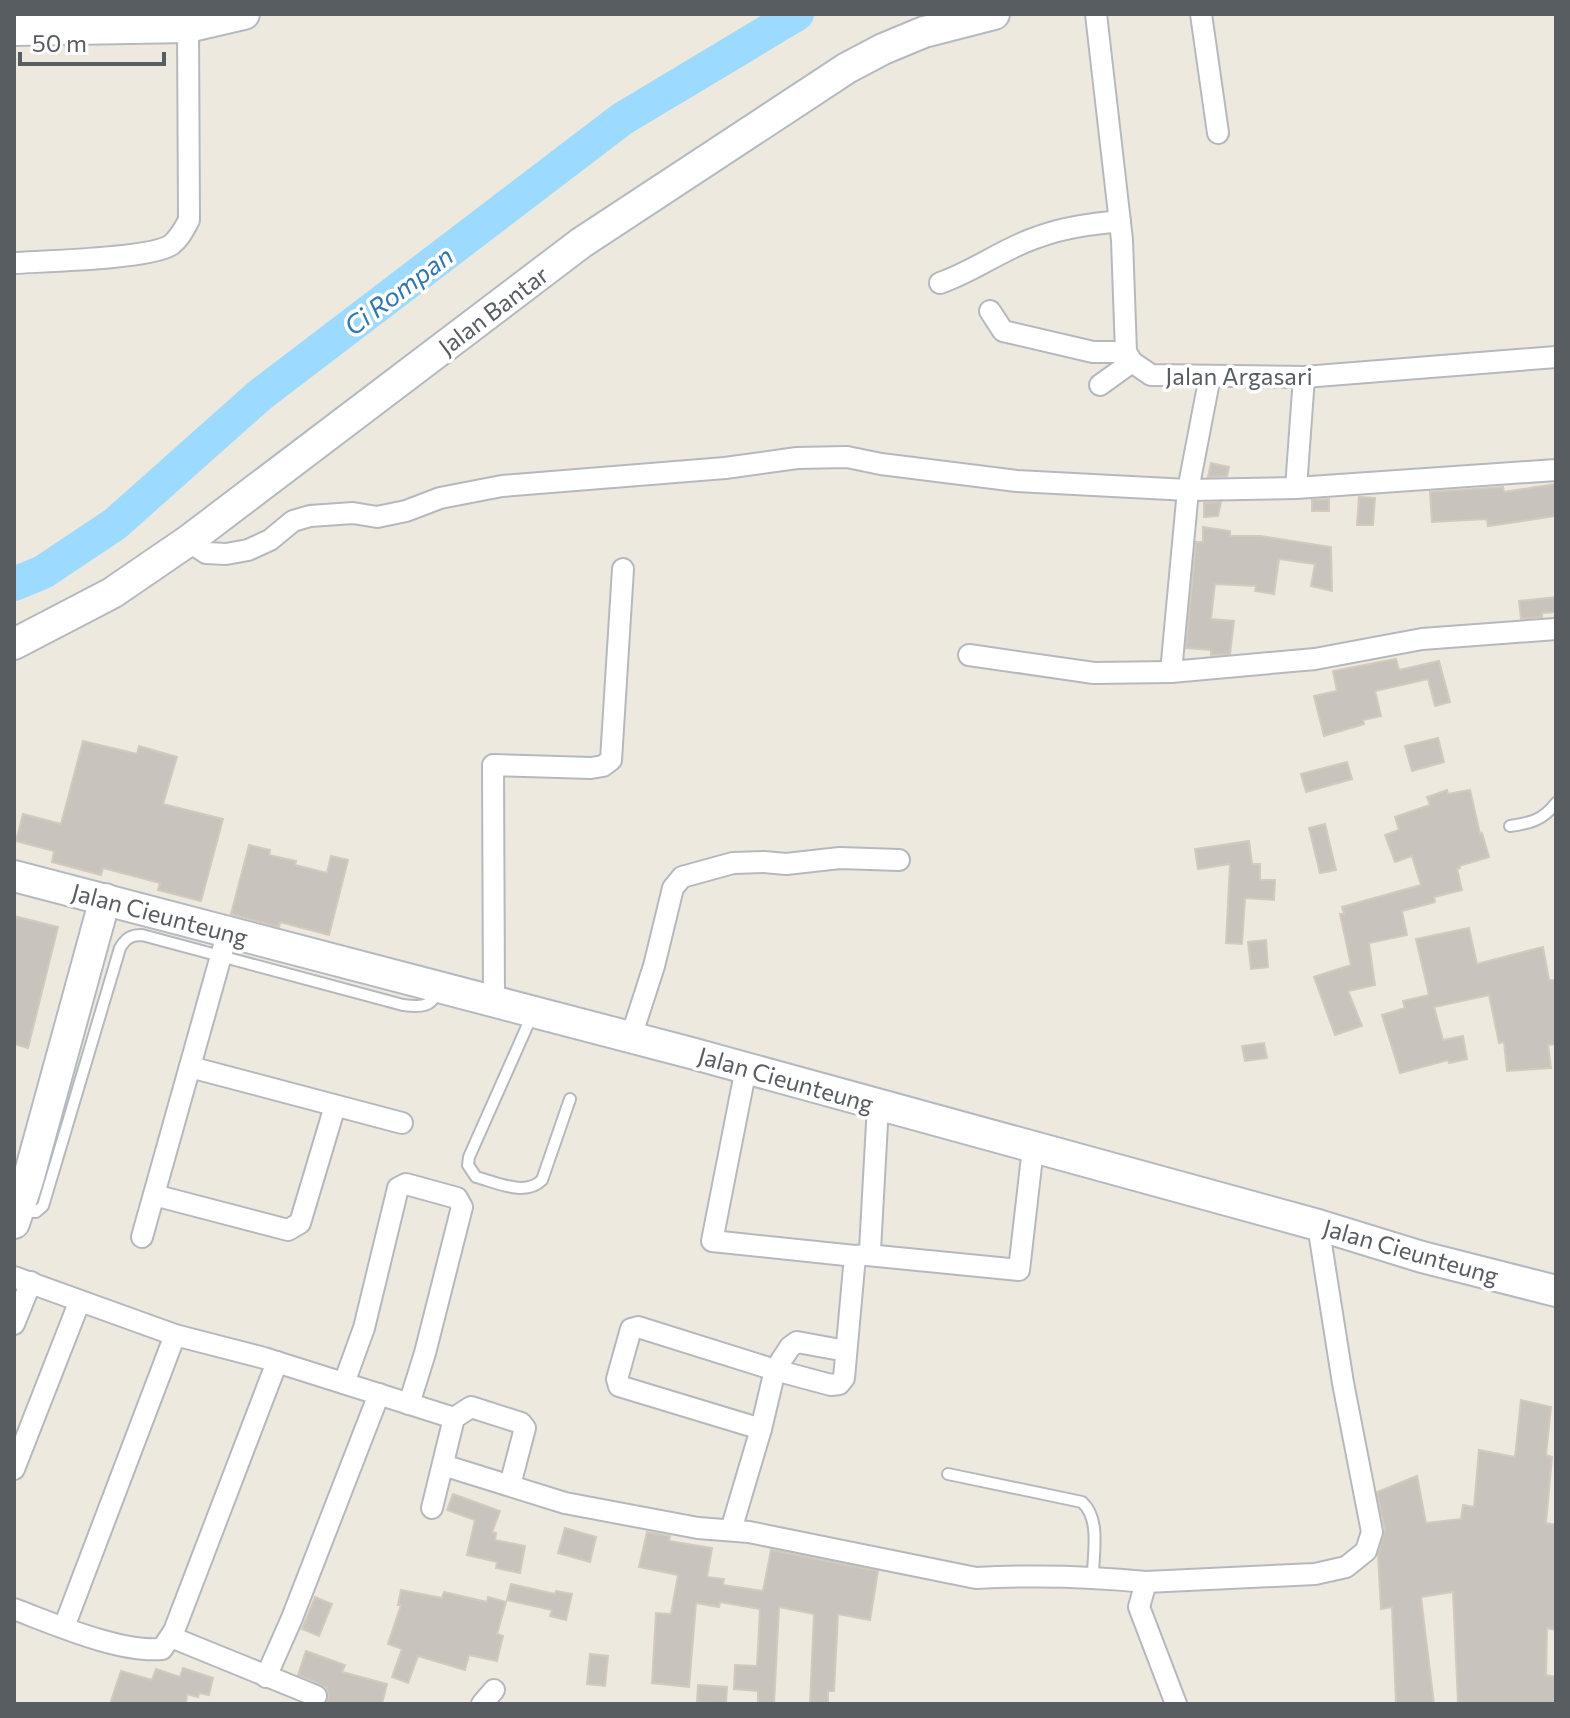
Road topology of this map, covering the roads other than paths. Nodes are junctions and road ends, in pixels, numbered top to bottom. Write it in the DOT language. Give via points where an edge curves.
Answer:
graph roads {
  1 [pos="244,14"];
  2 [pos="994,14"];
  3 [pos="1096,14"];
  4 [pos="1201,14"];
  5 [pos="70,22"];
  6 [pos="188,27"];
  7 [pos="14,30"];
  8 [pos="1218,133"];
  9 [pos="1120,221"];
  10 [pos="14,263"];
  11 [pos="940,283"];
  12 [pos="990,311"];
  13 [pos="1129,357"];
  14 [pos="1556,357"];
  15 [pos="1210,376"];
  16 [pos="1304,377"];
  17 [pos="1100,385"];
  18 [pos="1556,470"];
  19 [pos="1296,488"];
  20 [pos="1188,490"];
  21 [pos="188,541"];
  22 [pos="623,569"];
  23 [pos="1556,629"];
  24 [pos="14,644"];
  25 [pos="969,655"];
  26 [pos="1171,672"];
  27 [pos="1556,803"];
  28 [pos="1510,826"];
  29 [pos="899,860"];
  30 [pos="14,876"];
  31 [pos="105,899"];
  32 [pos="223,944"];
  33 [pos="494,1001"];
  34 [pos="534,1012"];
  35 [pos="631,1037"];
  36 [pos="190,1067"];
  37 [pos="746,1068"];
  38 [pos="570,1099"];
  39 [pos="878,1105"];
  40 [pos="335,1106"];
  41 [pos="402,1123"];
  42 [pos="1033,1148"];
  43 [pos="154,1195"];
  44 [pos="16,1217"];
  45 [pos="1318,1225"];
  46 [pos="142,1237"];
  47 [pos="861,1256"];
  48 [pos="22,1279"];
  49 [pos="1556,1291"];
  50 [pos="79,1303"];
  51 [pos="14,1324"];
  52 [pos="175,1335"];
  53 [pos="846,1351"];
  54 [pos="277,1362"];
  55 [pos="775,1370"];
  56 [pos="344,1383"];
  57 [pos="379,1394"];
  58 [pos="409,1404"];
  59 [pos="454,1418"];
  60 [pos="761,1429"];
  61 [pos="443,1465"];
  62 [pos="14,1469"];
  63 [pos="948,1474"];
  64 [pos="510,1485"];
  65 [pos="432,1508"];
  66 [pos="731,1530"];
  67 [pos="1093,1576"];
  68 [pos="1146,1582"];
  69 [pos="14,1609"];
  70 [pos="64,1627"];
  71 [pos="171,1637"];
  72 [pos="266,1677"];
  73 [pos="316,1696"];
  74 [pos="1176,1704"];
  1 -- 6 [label="street"];
  2 -- 21 [label="street, Jalan Bantar" via="924,32 847,68 581,243"];
  3 -- 9 [label="street"];
  4 -- 8 [label="street"];
  5 -- 6 [label="street"];
  5 -- 7 [label="street"];
  6 -- 10 [label="street" via="189,220 181,235 169,247 141,254"];
  9 -- 11 [label="street" via="1037,237"];
  9 -- 13 [label="street"];
  12 -- 13 [label="street, Jalan Argasari" via="1003,331"];
  13 -- 15 [label="street, Jalan Argasari" via="1151,375"];
  13 -- 17 [label="street"];
  14 -- 16 [label="street, Jalan Argasari"];
  15 -- 16 [label="street, Jalan Argasari"];
  15 -- 20 [label="street"];
  16 -- 19 [label="street"];
  18 -- 19 [label="street"];
  19 -- 20 [label="street"];
  20 -- 21 [label="street" via="1017,481 847,457 797,458 502,486 377,517 310,516 248,550 226,554 206,553"];
  20 -- 26 [label="street"];
  21 -- 24 [label="street, Jalan Bantar" via="112,593"];
  22 -- 33 [label="street" via="611,760 591,768 493,765"];
  23 -- 26 [label="street" via="1422,639 1315,659"];
  25 -- 26 [label="street" via="1094,673"];
  27 -- 28 [label="lane" via="1534,823"];
  29 -- 35 [label="street" via="733,863 682,877 673,888"];
  30 -- 31 [label="street, Jalan Cieunteung"];
  31 -- 32 [label="street, Jalan Cieunteung"];
  31 -- 44 [label="street"];
  32 -- 33 [label="street, Jalan Cieunteung"];
  32 -- 36 [label="street"];
  32 -- 44 [label="lane" via="142,935 125,939 43,1206"];
  33 -- 34 [label="street, Jalan Cieunteung"];
  34 -- 35 [label="street, Jalan Cieunteung"];
  34 -- 38 [label="lane" via="469,1157 476,1177 527,1189 536,1186"];
  35 -- 37 [label="street, Jalan Cieunteung"];
  36 -- 40 [label="street"];
  36 -- 43 [label="street"];
  37 -- 39 [label="street, Jalan Cieunteung"];
  37 -- 47 [label="street" via="712,1241"];
  39 -- 42 [label="street, Jalan Cieunteung"];
  39 -- 47 [label="street" via="870,1250"];
  40 -- 41 [label="street"];
  40 -- 43 [label="street" via="300,1223 288,1230"];
  42 -- 45 [label="street, Jalan Cieunteung"];
  42 -- 47 [label="street" via="1019,1270"];
  43 -- 46 [label="street"];
  45 -- 49 [label="street, Jalan Cieunteung"];
  45 -- 68 [label="street" via="1372,1532 1366,1551 1346,1567 1315,1574"];
  47 -- 53 [label="street"];
  48 -- 50 [label="street"];
  48 -- 51 [label="street"];
  50 -- 52 [label="street"];
  50 -- 62 [label="street"];
  52 -- 54 [label="street"];
  52 -- 70 [label="street"];
  53 -- 55 [label="street" via="795,1342"];
  53 -- 55 [label="street" via="839,1384"];
  54 -- 56 [label="street"];
  54 -- 71 [label="street"];
  55 -- 60 [label="street"];
  55 -- 60 [label="street" via="634,1327 617,1379 619,1386"];
  56 -- 57 [label="street"];
  56 -- 58 [label="street" via="364,1328 398,1188 406,1184 457,1198 462,1207"];
  57 -- 58 [label="street"];
  57 -- 72 [label="street"];
  58 -- 59 [label="street"];
  59 -- 61 [label="street"];
  59 -- 64 [label="street" via="475,1407 523,1425 526,1431"];
  60 -- 66 [label="street"];
  61 -- 64 [label="street"];
  61 -- 65 [label="street"];
  63 -- 67 [label="lane" via="1082,1502 1094,1520"];
  64 -- 66 [label="street" via="565,1503"];
  66 -- 67 [label="street" via="976,1578"];
  67 -- 68 [label="street"];
  68 -- 74 [label="street" via="1139,1607"];
  69 -- 70 [label="street"];
  70 -- 71 [label="street" via="145,1651 162,1649"];
  71 -- 72 [label="street"];
  72 -- 73 [label="street"];
}
